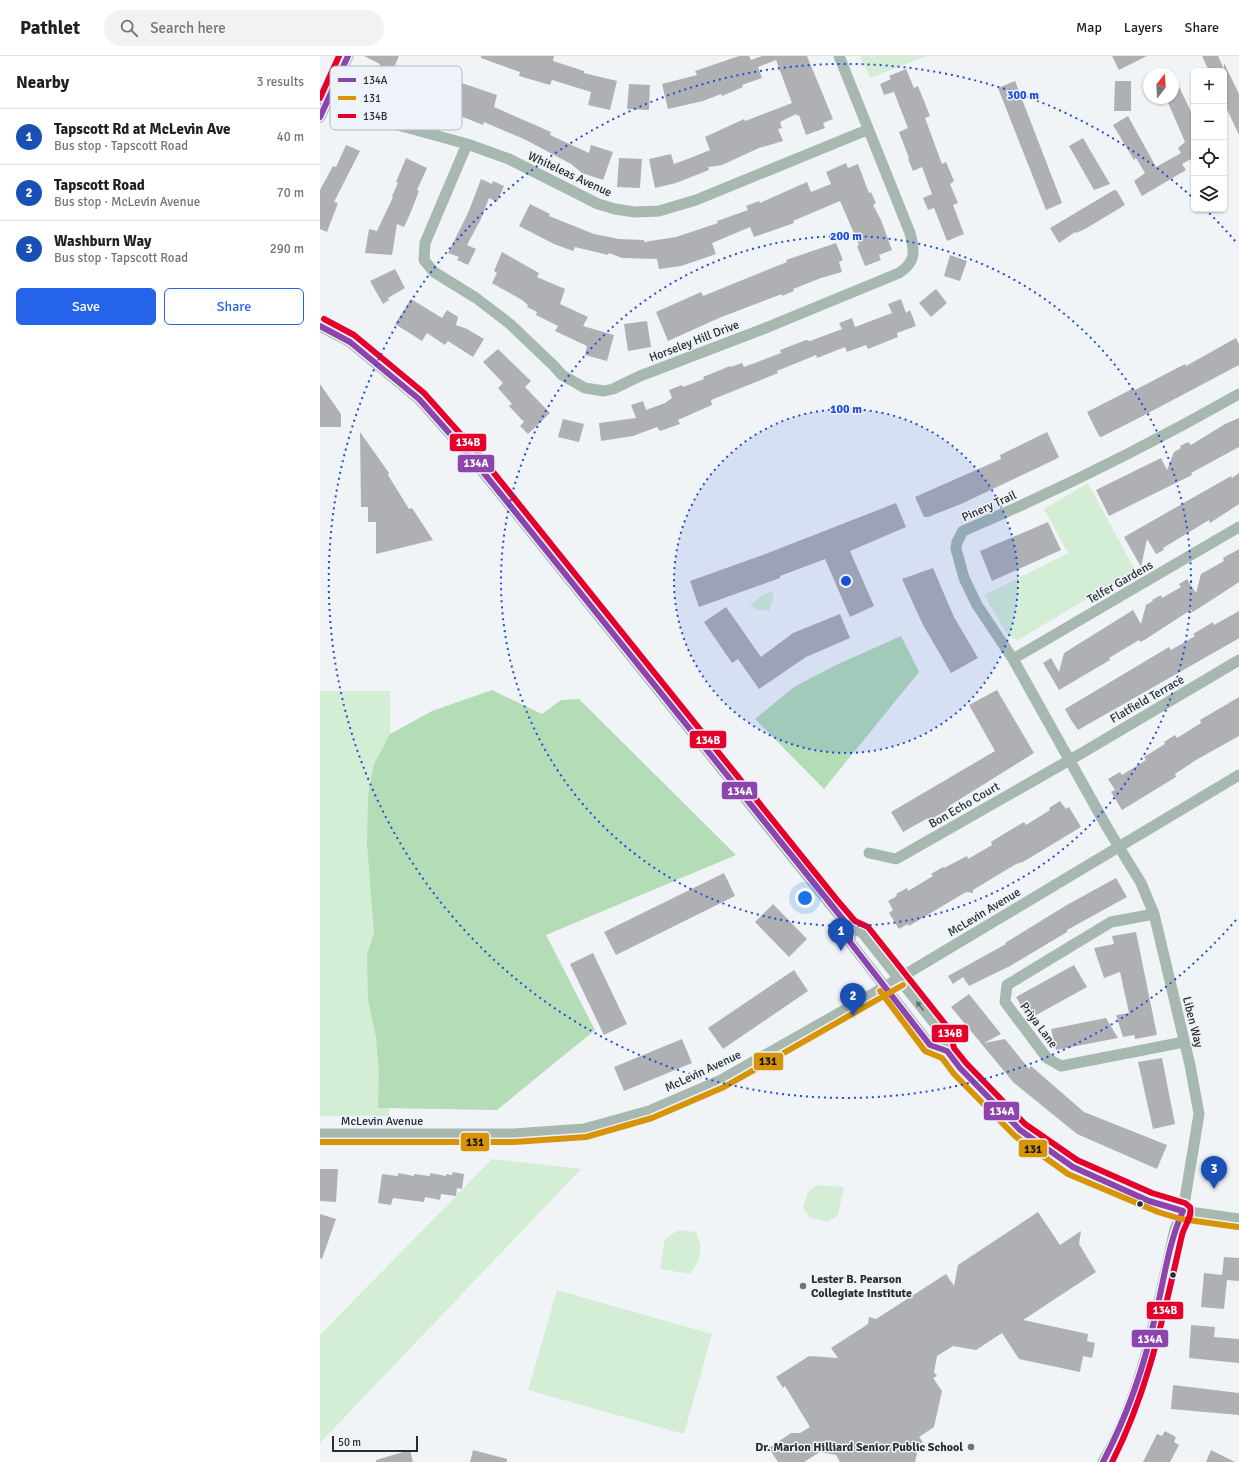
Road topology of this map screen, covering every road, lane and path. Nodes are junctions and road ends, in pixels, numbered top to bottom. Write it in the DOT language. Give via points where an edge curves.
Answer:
graph roads {
  1 [pos="348,56"];
  2 [pos="840,56"];
  3 [pos="343,66"];
  4 [pos="330,89"];
  5 [pos="324,100"];
  6 [pos="320,117"];
  7 [pos="416,130"];
  8 [pos="867,130"];
  9 [pos="467,144"];
  10 [pos="320,326"];
  11 [pos="1239,394"];
  12 [pos="1239,527"];
  13 [pos="1013,659"];
  14 [pos="1239,660"];
  15 [pos="1069,760"];
  16 [pos="1239,775"];
  17 [pos="1118,847"];
  18 [pos="869,853"];
  19 [pos="1154,914"];
  20 [pos="850,928"];
  21 [pos="899,978"];
  22 [pos="886,986"];
  23 [pos="1184,1042"];
  24 [pos="947,1050"];
  25 [pos="320,1134"];
  26 [pos="1182,1211"];
  27 [pos="1239,1219"];
  28 [pos="1103,1462"];
  1 -- 3 [label="street"];
  2 -- 8 [label="street, Horseley Hill Drive"];
  4 -- 5 [label="street"];
  5 -- 6 [label="street"];
  7 -- 9 [label="street, Whiteleas Avenue"];
  8 -- 9 [label="street, Whiteleas Avenue" via="696,200 660,211 635,212 598,204 508,159"];
  8 -- 9 [label="street, Horseley Hill Drive" via="910,233 914,254 907,268 768,327 604,391 585,388 562,375 510,324 476,298 434,272 424,260 425,243"];
  10 -- 20 [label="street" via="350,342 419,399 475,462"];
  11 -- 13 [label="street, Pinery Trail" via="1090,473 963,531 956,549 964,578 977,604"];
  12 -- 13 [label="street, Telfer Gardens"];
  13 -- 15 [label="street, Pinery Trail"];
  14 -- 15 [label="street, Flatfield Terrace"];
  15 -- 17 [label="street, Pinery Trail"];
  15 -- 18 [label="street, Bon Echo Court" via="896,859"];
  16 -- 17 [label="street, McLevin Avenue"];
  17 -- 19 [label="street, Liben Way" via="1141,883"];
  17 -- 21 [label="street, McLevin Avenue"];
  19 -- 23 [label="street, Liben Way"];
  19 -- 23 [label="street, Priya Lane" via="1111,922 1007,985 1005,1002 1047,1058 1061,1066"];
  20 -- 21 [label="street" via="862,932"];
  20 -- 22 [label="street" via="850,942"];
  21 -- 22 [label="street, McLevin Avenue"];
  24 -- 21 [label="street, one-way" via="943,1034"];
  22 -- 24 [label="street" via="930,1045"];
  22 -- 25 [label="street, McLevin Avenue" via="721,1080 649,1110 584,1129 514,1134"];
  23 -- 26 [label="street, Liben Way" via="1199,1114"];
  24 -- 26 [label="street" via="960,1068 1020,1130 1073,1167 1149,1201"];
  26 -- 27 [label="street"];
  26 -- 28 [label="street, Liben Way" via="1175,1229 1131,1404"];
}
